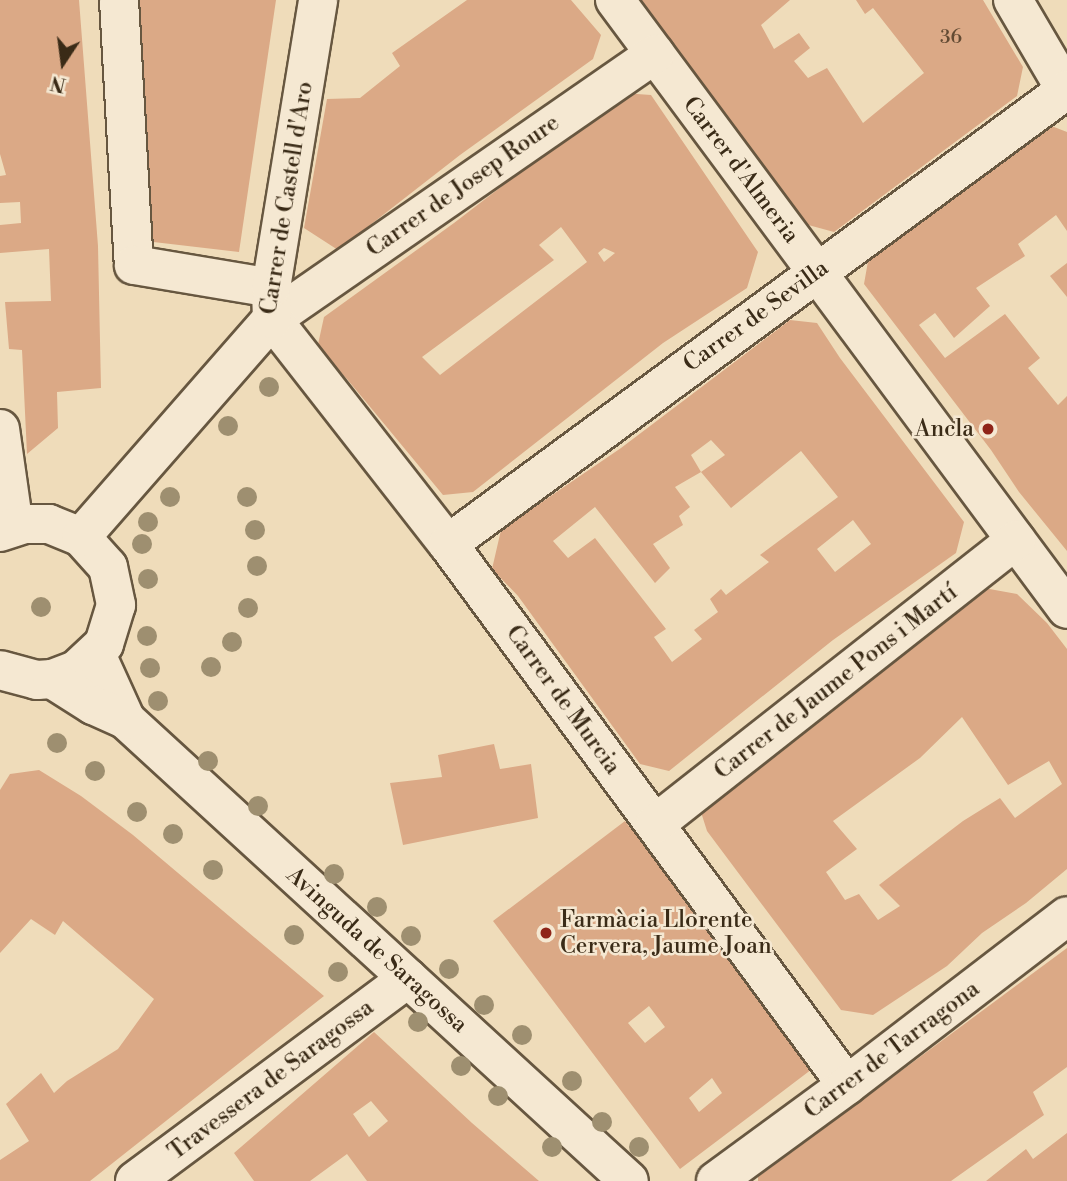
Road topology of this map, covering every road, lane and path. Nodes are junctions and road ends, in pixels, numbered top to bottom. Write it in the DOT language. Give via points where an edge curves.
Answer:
graph roads {
  1 [pos="119,0"];
  2 [pos="318,0"];
  3 [pos="615,0"];
  4 [pos="1013,0"];
  5 [pos="655,54"];
  6 [pos="1066,91"];
  7 [pos="816,272"];
  8 [pos="272,304"];
  9 [pos="0,429"];
  10 [pos="7,530"];
  11 [pos="81,537"];
  12 [pos="1016,540"];
  13 [pos="448,544"];
  14 [pos="1067,609"];
  15 [pos="96,654"];
  16 [pos="2,674"];
  17 [pos="52,679"];
  18 [pos="125,720"];
  19 [pos="655,824"];
  20 [pos="1067,916"];
  21 [pos="408,978"];
  22 [pos="847,1086"];
  23 [pos="135,1181"];
  24 [pos="629,1181"];
  25 [pos="716,1181"];
  1 -- 8 [label="street" via="134,265"];
  2 -- 8 [label="street, Carrer de Castell d'Aro"];
  3 -- 5 [label="street, Carrer d'Almeria"];
  4 -- 6 [label="street"];
  5 -- 7 [label="street, Carrer d'Almeria"];
  5 -- 8 [label="street, Carrer de Josep Roure"];
  6 -- 7 [label="street, Carrer de Sevilla"];
  7 -- 12 [label="street, Carrer d'Almeria"];
  7 -- 13 [label="street, Carrer de Sevilla"];
  8 -- 11 [label="street, Carrer de Castell d'Aro"];
  8 -- 13 [label="street, Carrer de Murcia"];
  9 -- 10 [label="street"];
  10 -- 11 [label="street" via="49,524"];
  11 -- 15 [label="street" via="108,567 115,593 114,619"];
  12 -- 14 [label="street, Carrer d'Almeria"];
  12 -- 19 [label="street, Carrer de Jaume Pons i Martí"];
  13 -- 19 [label="street, Carrer de Murcia"];
  15 -- 17 [label="street" via="76,670"];
  15 -- 18 [label="street, Avinguda de Saragossa"];
  16 -- 17 [label="street"];
  17 -- 18 [label="street, Avinguda de Saragossa"];
  18 -- 21 [label="street, Avinguda de Saragossa"];
  19 -- 22 [label="street, Carrer de Murcia"];
  20 -- 22 [label="street, Carrer de Tarragona"];
  21 -- 23 [label="street, Travessera de Saragossa"];
  21 -- 24 [label="street, Avinguda de Saragossa"];
  22 -- 25 [label="street, Carrer de Tarragona"];
}
